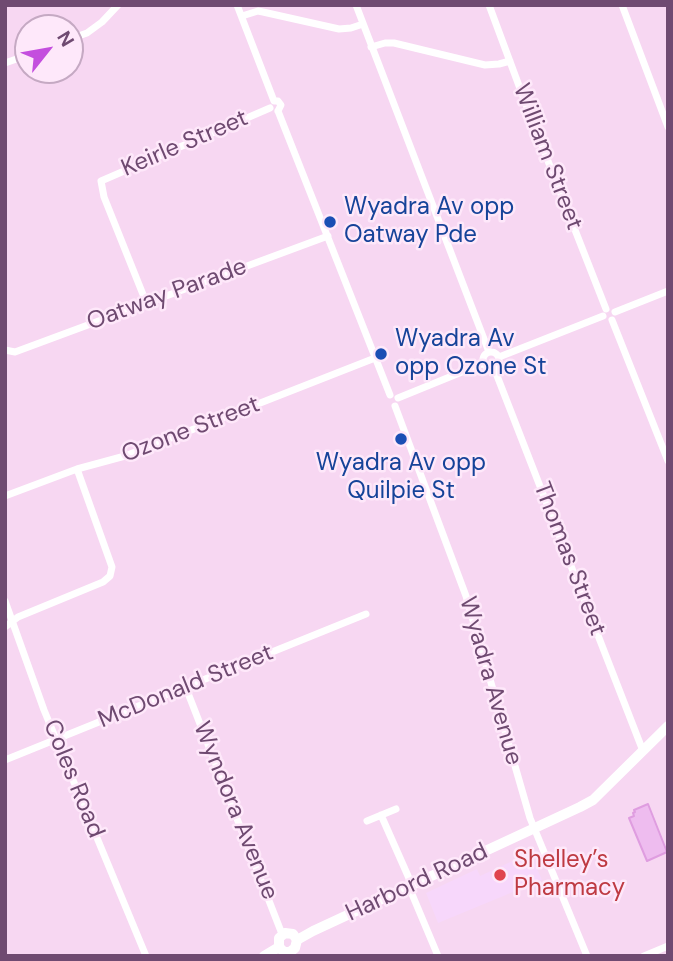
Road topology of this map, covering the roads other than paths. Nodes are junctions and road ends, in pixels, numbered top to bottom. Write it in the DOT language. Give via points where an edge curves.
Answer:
graph roads {
  1 [pos="118,5"];
  2 [pos="237,5"];
  3 [pos="356,5"];
  4 [pos="489,5"];
  5 [pos="622,5"];
  6 [pos="242,16"];
  7 [pos="363,24"];
  8 [pos="84,34"];
  9 [pos="371,47"];
  10 [pos="510,61"];
  11 [pos="272,104"];
  12 [pos="668,127"];
  13 [pos="328,236"];
  14 [pos="668,291"];
  15 [pos="146,302"];
  16 [pos="605,312"];
  17 [pos="614,316"];
  18 [pos="6,351"];
  19 [pos="489,352"];
  20 [pos="499,357"];
  21 [pos="375,358"];
  22 [pos="484,363"];
  23 [pos="494,368"];
  24 [pos="394,400"];
  25 [pos="668,461"];
  26 [pos="77,469"];
  27 [pos="5,496"];
  28 [pos="5,601"];
  29 [pos="366,614"];
  30 [pos="13,621"];
  31 [pos="5,627"];
  32 [pos="186,688"];
  33 [pos="668,726"];
  34 [pos="56,739"];
  35 [pos="643,751"];
  36 [pos="5,760"];
  37 [pos="396,809"];
  38 [pos="381,815"];
  39 [pos="368,821"];
  40 [pos="534,828"];
  41 [pos="411,886"];
  42 [pos="282,934"];
  43 [pos="297,940"];
  44 [pos="668,946"];
  45 [pos="279,947"];
  46 [pos="291,954"];
  47 [pos="146,956"];
  48 [pos="264,956"];
  49 [pos="438,956"];
  50 [pos="587,956"];
  51 [pos="644,956"];
  1 -- 8 [label="street"];
  2 -- 6 [label="street"];
  3 -- 7 [label="street"];
  4 -- 10 [label="street, William Street"];
  5 -- 12 [label="street"];
  6 -- 7 [label="street" via="258,11 339,29"];
  6 -- 11 [label="street"];
  7 -- 9 [label="street"];
  9 -- 10 [label="street" via="394,43 485,65"];
  9 -- 19 [label="street"];
  10 -- 16 [label="street, William Street"];
  11 -- 13 [label="street, Wyadra Avenue"];
  11 -- 15 [label="street, Keirle Street" via="101,181"];
  13 -- 15 [label="street, Oatway Parade"];
  13 -- 21 [label="street, Wyadra Avenue"];
  14 -- 17 [label="street"];
  15 -- 18 [label="street, Oatway Parade" via="15,352"];
  16 -- 17 [label="street" via="611,308"];
  16 -- 20 [label="street"];
  17 -- 25 [label="street"];
  19 -- 20 [label="street"];
  19 -- 22 [label="street"];
  20 -- 23 [label="street"];
  21 -- 24 [label="street, Wyadra Avenue"];
  21 -- 26 [label="street, Ozone Street" via="125,456"];
  22 -- 23 [label="street"];
  22 -- 24 [label="street"];
  23 -- 35 [label="street, Thomas Street"];
  24 -- 40 [label="street, Wyadra Avenue" via="466,596"];
  26 -- 27 [label="street, Ozone Street"];
  26 -- 30 [label="street" via="112,567 110,576"];
  28 -- 30 [label="street, Coles Road"];
  29 -- 32 [label="street, McDonald Street"];
  30 -- 31 [label="street"];
  30 -- 34 [label="street, Coles Road"];
  32 -- 34 [label="street, McDonald Street"];
  32 -- 42 [label="street, Wyndora Avenue"];
  33 -- 35 [label="main road, Harbord Road"];
  34 -- 36 [label="street, McDonald Street"];
  34 -- 47 [label="street, Coles Road"];
  35 -- 40 [label="main road, Harbord Road" via="593,800"];
  37 -- 38 [label="street"];
  38 -- 39 [label="street"];
  38 -- 41 [label="street"];
  40 -- 41 [label="main road, Harbord Road"];
  40 -- 50 [label="street, Wyadra Avenue"];
  41 -- 43 [label="main road, Harbord Road"];
  41 -- 49 [label="street"];
  42 -- 43 [label="main road" via="290,933"];
  42 -- 45 [label="main road"];
  43 -- 46 [label="main road"];
  44 -- 51 [label="street"];
  45 -- 46 [label="main road"];
  45 -- 48 [label="main road"];
}
